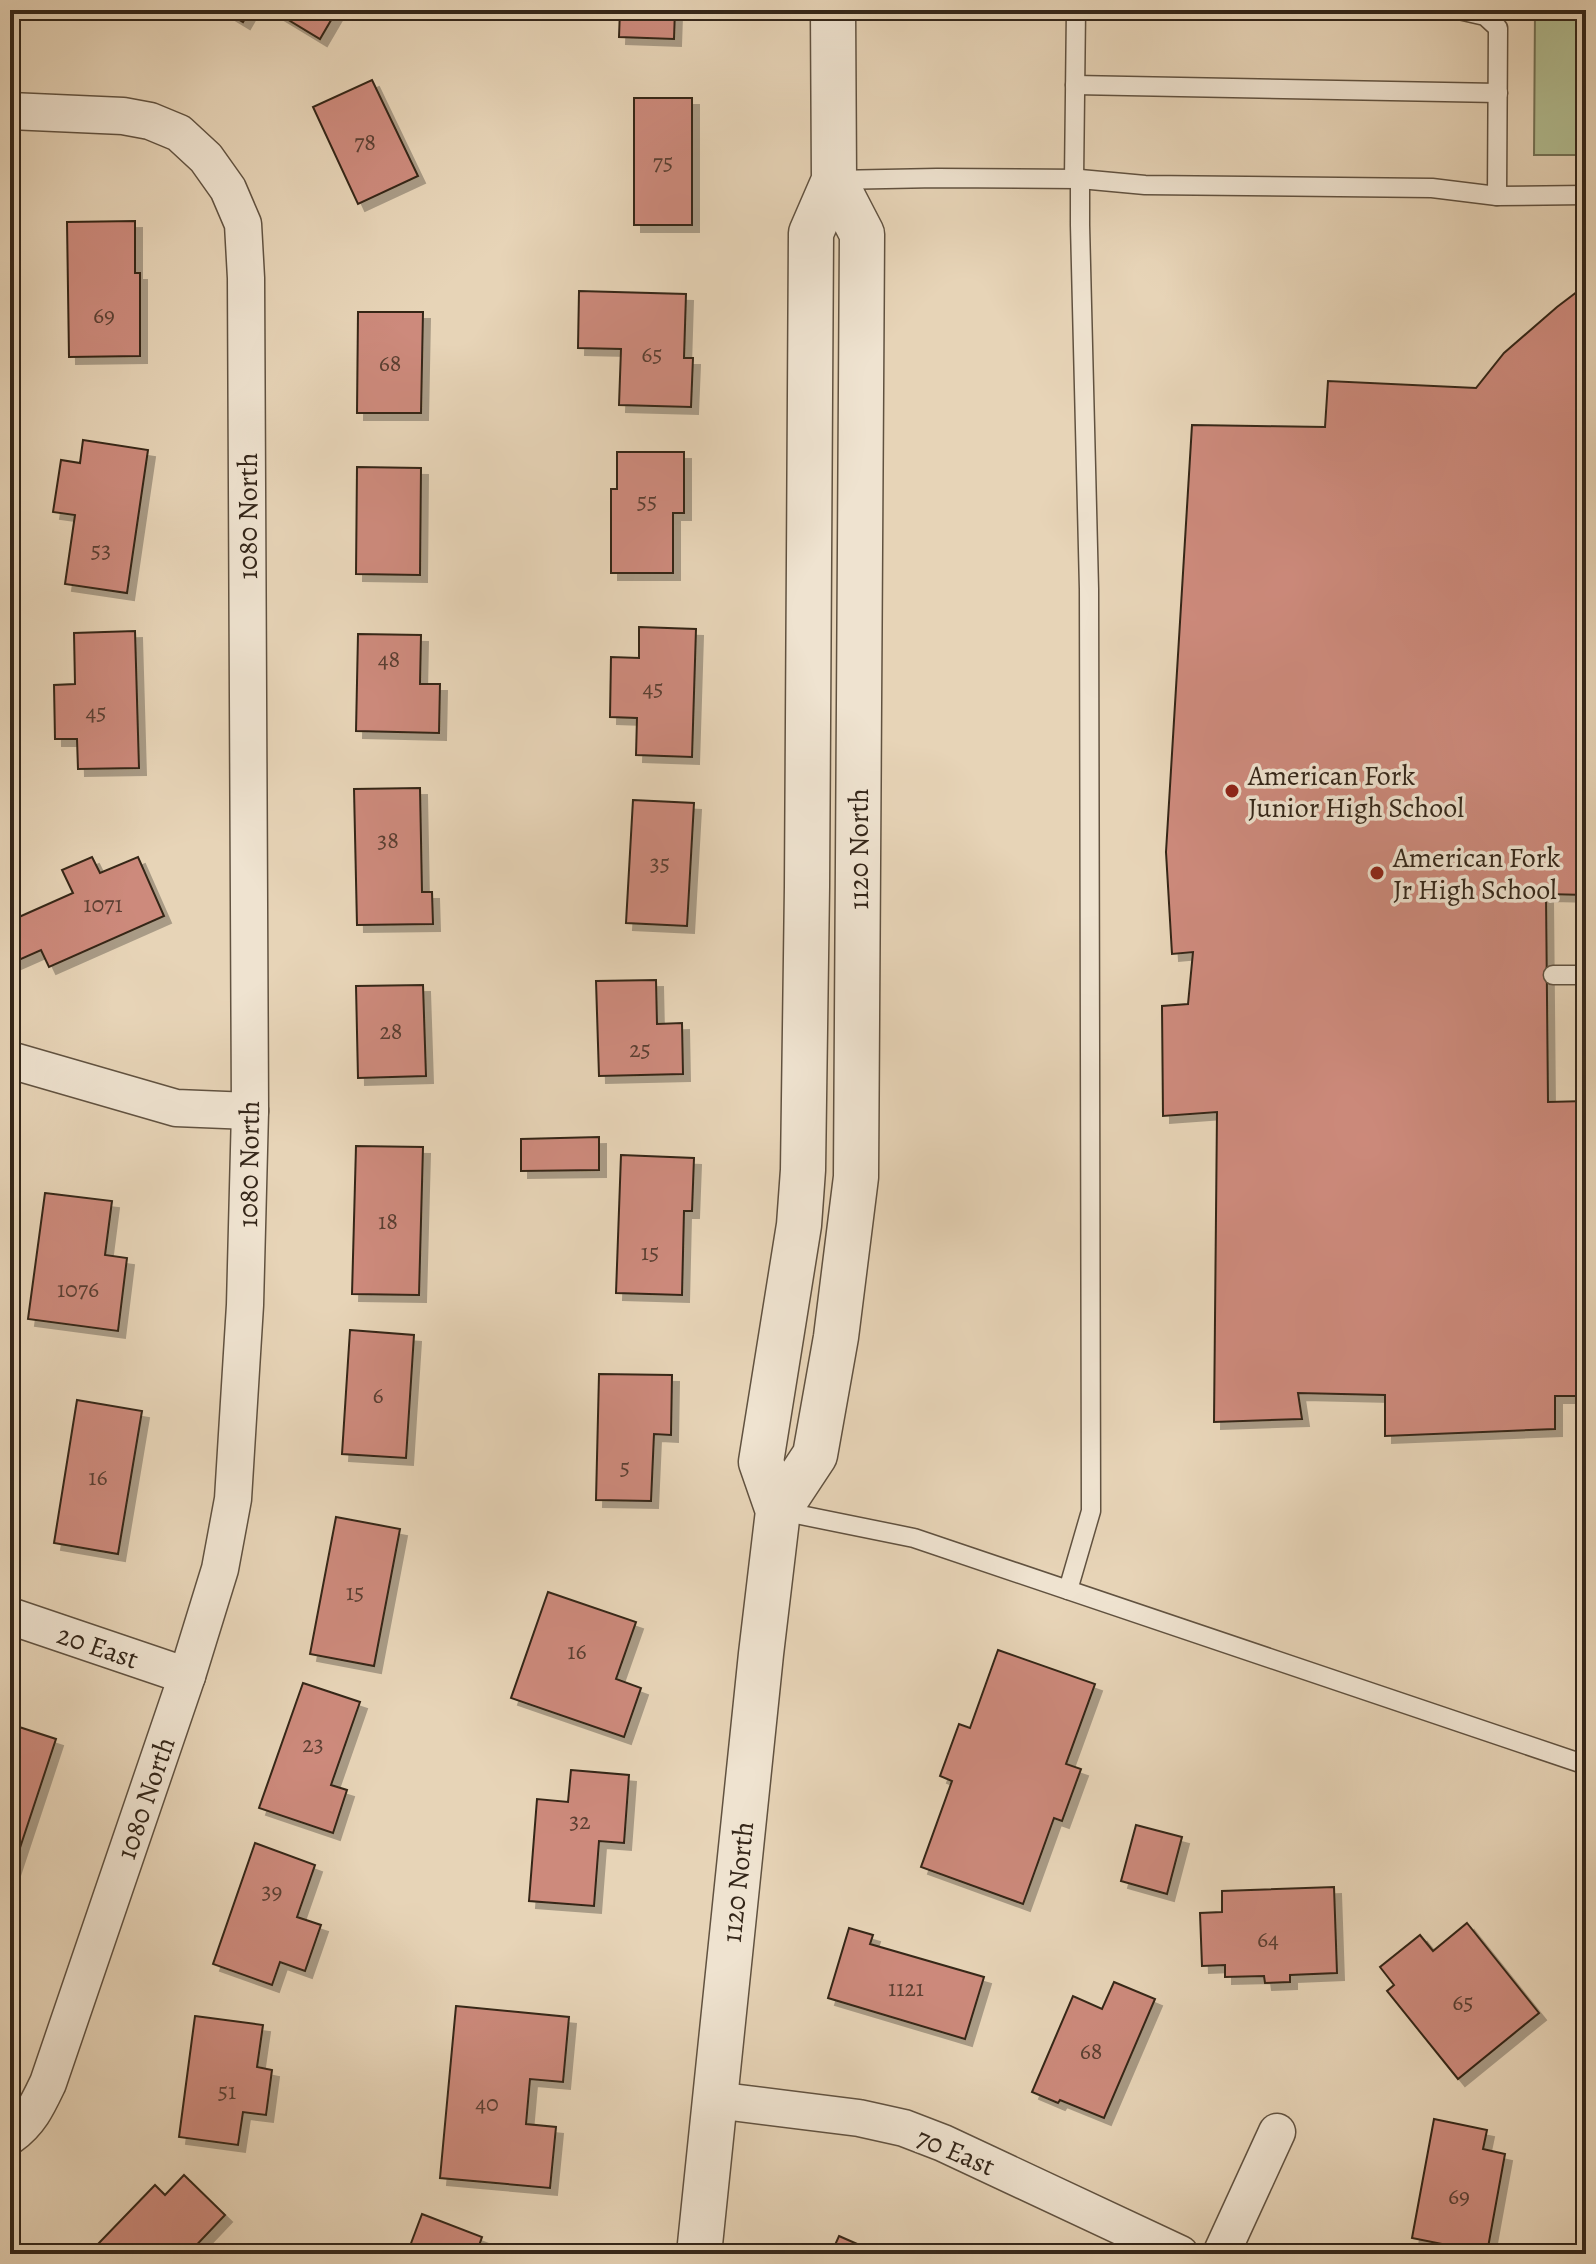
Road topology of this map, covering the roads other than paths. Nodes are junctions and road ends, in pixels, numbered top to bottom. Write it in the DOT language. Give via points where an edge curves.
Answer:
graph roads {
  1 [pos="833,10"];
  2 [pos="1076,10"];
  3 [pos="1459,10"];
  4 [pos="1075,85"];
  5 [pos="1498,93"];
  6 [pos="10,111"];
  7 [pos="1077,179"];
  8 [pos="834,180"];
  9 [pos="1586,195"];
  10 [pos="1497,196"];
  11 [pos="1553,975"];
  12 [pos="1586,975"];
  13 [pos="10,1060"];
  14 [pos="250,1111"];
  15 [pos="778,1511"];
  16 [pos="1068,1590"];
  17 [pos="10,1616"];
  18 [pos="187,1676"];
  19 [pos="1586,1765"];
  20 [pos="715,2100"];
  21 [pos="1277,2132"];
  22 [pos="10,2136"];
  23 [pos="699,2254"];
  24 [pos="1180,2254"];
  25 [pos="1221,2254"];
  1 -- 8 [label="street, 1120 North"];
  2 -- 4 [label="lane"];
  3 -- 5 [label="lane" via="1485,16 1498,28"];
  4 -- 5 [label="lane"];
  4 -- 7 [label="lane"];
  5 -- 10 [label="lane"];
  6 -- 14 [label="street, 1080 North" via="123,116 179,133 228,189 243,224"];
  7 -- 8 [label="lane"];
  7 -- 10 [label="lane" via="1145,185 1432,188"];
  7 -- 16 [label="lane" via="1089,589 1091,1511"];
  8 -- 15 [label="street, 1120 North" via="862,234 856,1177 815,1455"];
  9 -- 10 [label="lane"];
  11 -- 12 [label="lane"];
  13 -- 14 [label="street" via="176,1108"];
  14 -- 18 [label="street, 1080 North" via="233,1499 220,1569"];
  15 -- 16 [label="lane" via="909,1536"];
  15 -- 20 [label="street, 1120 North"];
  16 -- 19 [label="lane"];
  17 -- 18 [label="street, 20 East"];
  18 -- 22 [label="street, 1080 North" via="48,2083 23,2127"];
  20 -- 23 [label="street, 1120 North"];
  20 -- 24 [label="street, 70 East" via="904,2128"];
  21 -- 25 [label="street"];
}
